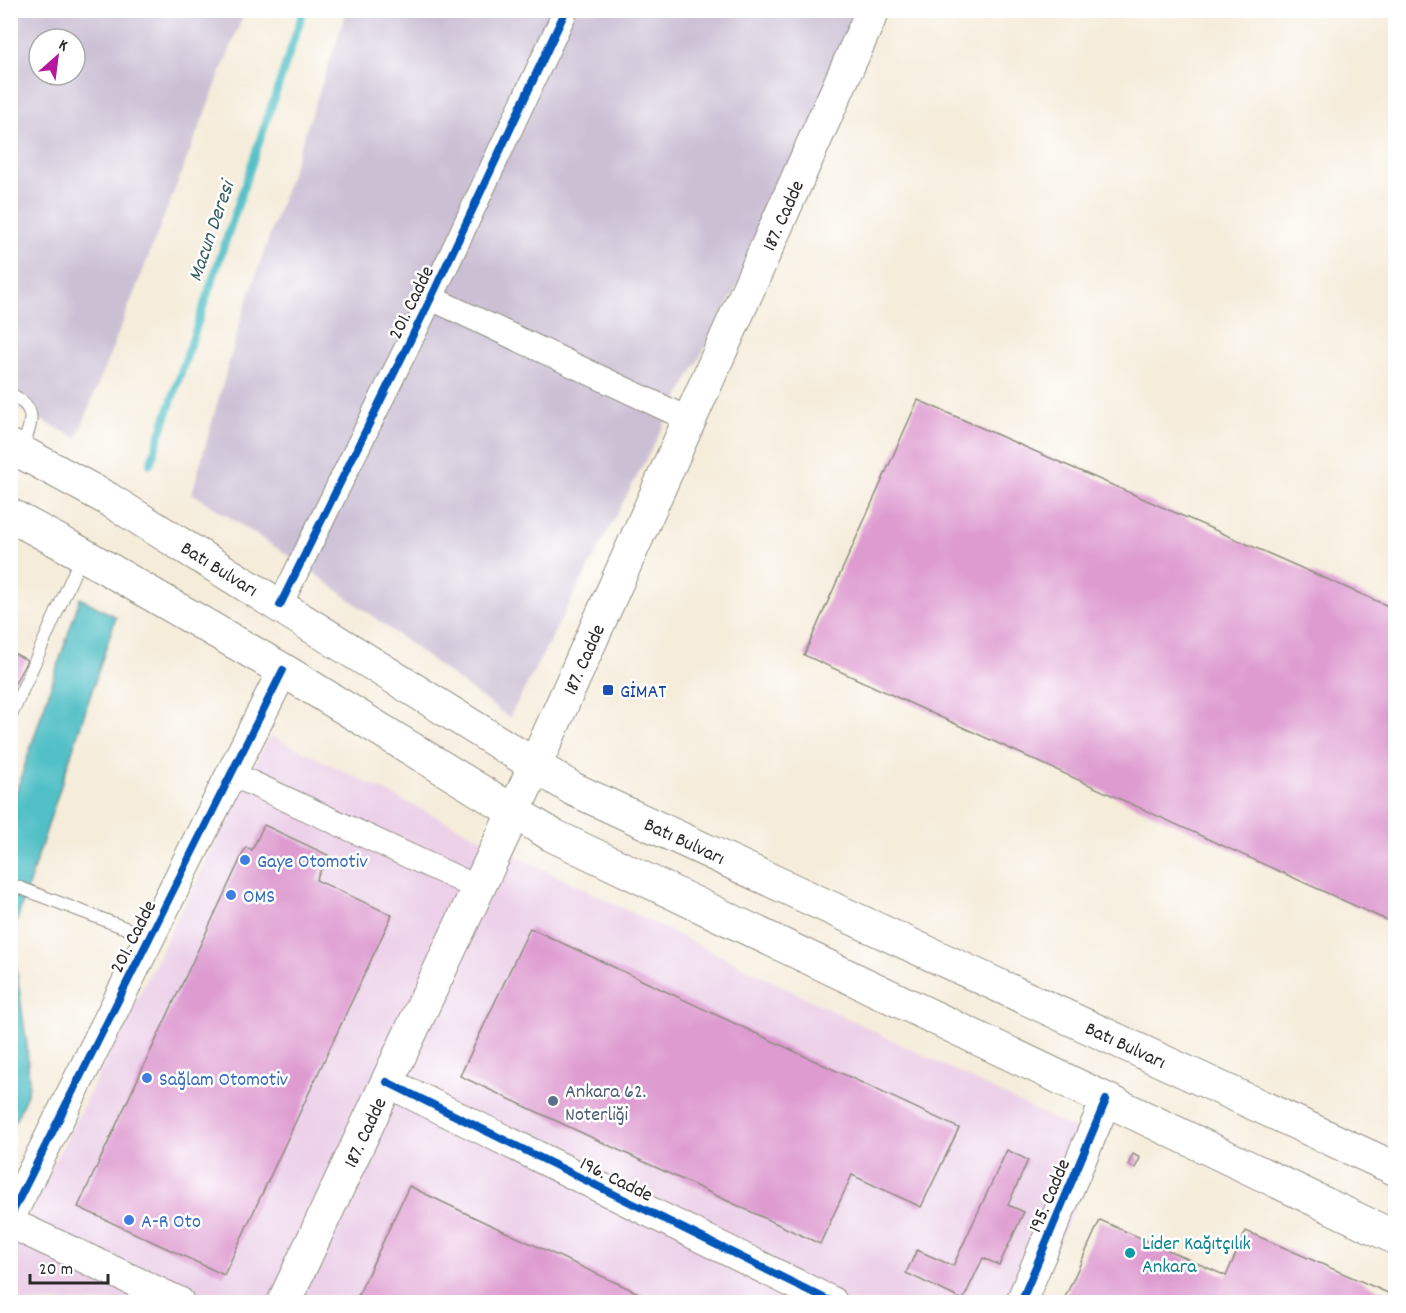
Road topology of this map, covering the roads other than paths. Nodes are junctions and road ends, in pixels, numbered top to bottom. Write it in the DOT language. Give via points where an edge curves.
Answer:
graph roads {
  1 [pos="566,10"];
  2 [pos="873,10"];
  3 [pos="431,298"];
  4 [pos="10,394"];
  5 [pos="690,420"];
  6 [pos="16,448"];
  7 [pos="10,515"];
  8 [pos="82,554"];
  9 [pos="280,605"];
  10 [pos="283,670"];
  11 [pos="10,718"];
  12 [pos="535,765"];
  13 [pos="232,774"];
  14 [pos="514,812"];
  15 [pos="10,884"];
  16 [pos="478,888"];
  17 [pos="150,937"];
  18 [pos="387,1082"];
  19 [pos="1106,1100"];
  20 [pos="1395,1169"];
  21 [pos="10,1217"];
  22 [pos="10,1223"];
  23 [pos="1395,1238"];
  24 [pos="179,1302"];
  25 [pos="284,1302"];
  26 [pos="832,1302"];
  27 [pos="1021,1302"];
  1 -- 3 [label="street, 201. Cadde"];
  2 -- 5 [label="main road, 187. Cadde"];
  3 -- 5 [label="street"];
  3 -- 9 [label="street, 201. Cadde"];
  4 -- 6 [label="lane" via="23,400 31,415 30,428"];
  5 -- 12 [label="main road, 187. Cadde"];
  6 -- 9 [label="main road, Batı Bulvarı" via="108,499"];
  7 -- 8 [label="main road"];
  8 -- 10 [label="main road"];
  8 -- 11 [label="lane"];
  9 -- 12 [label="main road, Batı Bulvarı"];
  10 -- 13 [label="street, 201. Cadde"];
  10 -- 14 [label="main road"];
  12 -- 14 [label="main road, 187. Cadde"];
  12 -- 20 [label="main road, Batı Bulvarı" via="573,789"];
  13 -- 16 [label="street"];
  13 -- 17 [label="street, 201. Cadde"];
  14 -- 16 [label="main road, 187. Cadde"];
  14 -- 19 [label="main road" via="552,836"];
  15 -- 17 [label="lane"];
  16 -- 18 [label="main road, 187. Cadde"];
  17 -- 21 [label="street, 201. Cadde"];
  18 -- 25 [label="main road, 187. Cadde"];
  18 -- 26 [label="street, 196. Cadde"];
  19 -- 23 [label="main road"];
  19 -- 27 [label="street, 195. Cadde"];
  22 -- 24 [label="street"];
}
